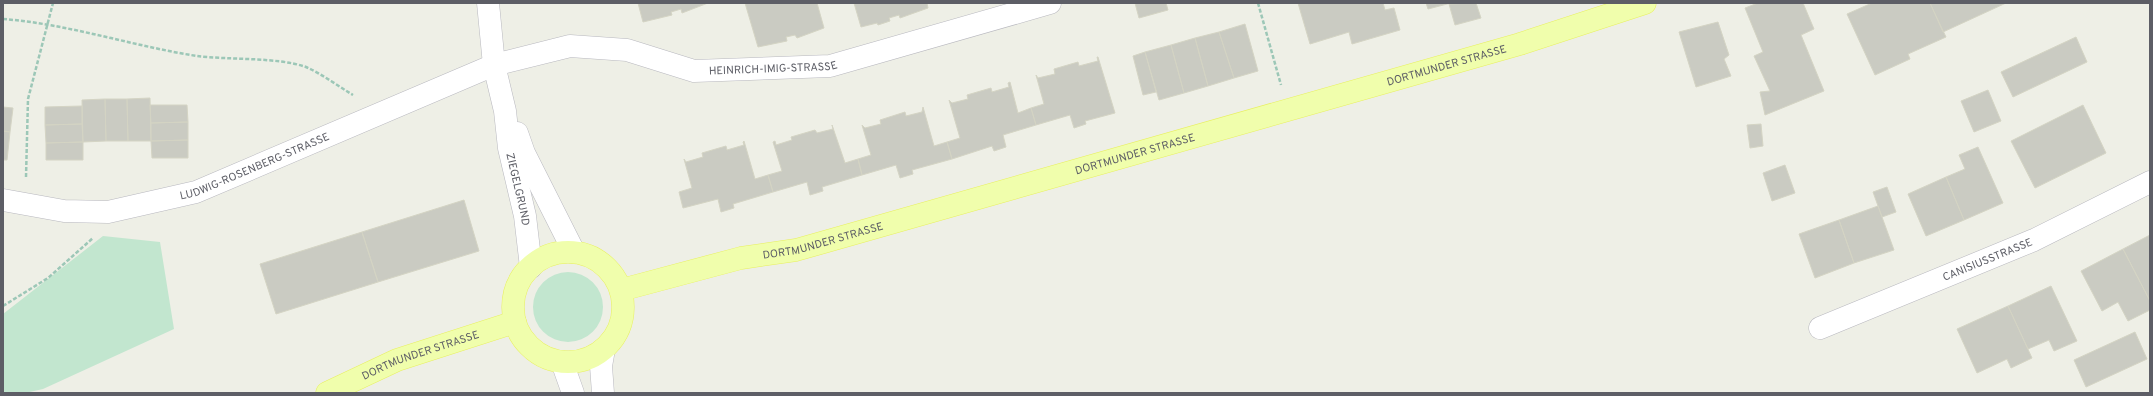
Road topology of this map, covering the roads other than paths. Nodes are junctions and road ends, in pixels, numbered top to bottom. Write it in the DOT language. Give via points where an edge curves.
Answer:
graph roads {
  1 [pos="488,3"];
  2 [pos="1050,3"];
  3 [pos="1645,3"];
  4 [pos="494,65"];
  5 [pos="505,111"];
  6 [pos="2150,182"];
  7 [pos="3,200"];
  8 [pos="574,252"];
  9 [pos="530,267"];
  10 [pos="621,290"];
  11 [pos="515,322"];
  12 [pos="1820,328"];
  13 [pos="604,349"];
  14 [pos="562,362"];
  15 [pos="327,393"];
  16 [pos="573,393"];
  17 [pos="603,393"];
  1 -- 4 [label="street, ZIEGELGRUND"];
  2 -- 4 [label="street, HEINRICH-IMIG-STRASSE" via="830,66 694,71 627,50 570,46"];
  3 -- 10 [label="main road, DORTMUNDER STRASSE" via="1520,44 796,250 741,258"];
  4 -- 5 [label="street, ZIEGELGRUND"];
  4 -- 7 [label="street, LUDWIG-ROSENBERG-STRASSE" via="196,192 108,212 64,211"];
  5 -- 8 [label="street, ZIEGELGRUND"];
  5 -- 9 [label="street, ZIEGELGRUND" via="509,148 525,216"];
  6 -- 12 [label="street, CANISIUSSTRASSE" via="2034,240"];
  8 -- 9 [label="main road" via="550,255"];
  8 -- 10 [label="main road" via="594,258 611,272"];
  9 -- 11 [label="main road" via="521,278 515,292"];
  10 -- 13 [label="main road" via="624,306 622,322 615,337"];
  11 -- 14 [label="main road" via="532,349 551,360"];
  11 -- 15 [label="main road, DORTMUNDER STRASSE" via="397,360"];
  13 -- 14 [label="main road" via="592,357 577,362"];
  13 -- 17 [label="street" via="601,366"];
  14 -- 16 [label="street"];
}
